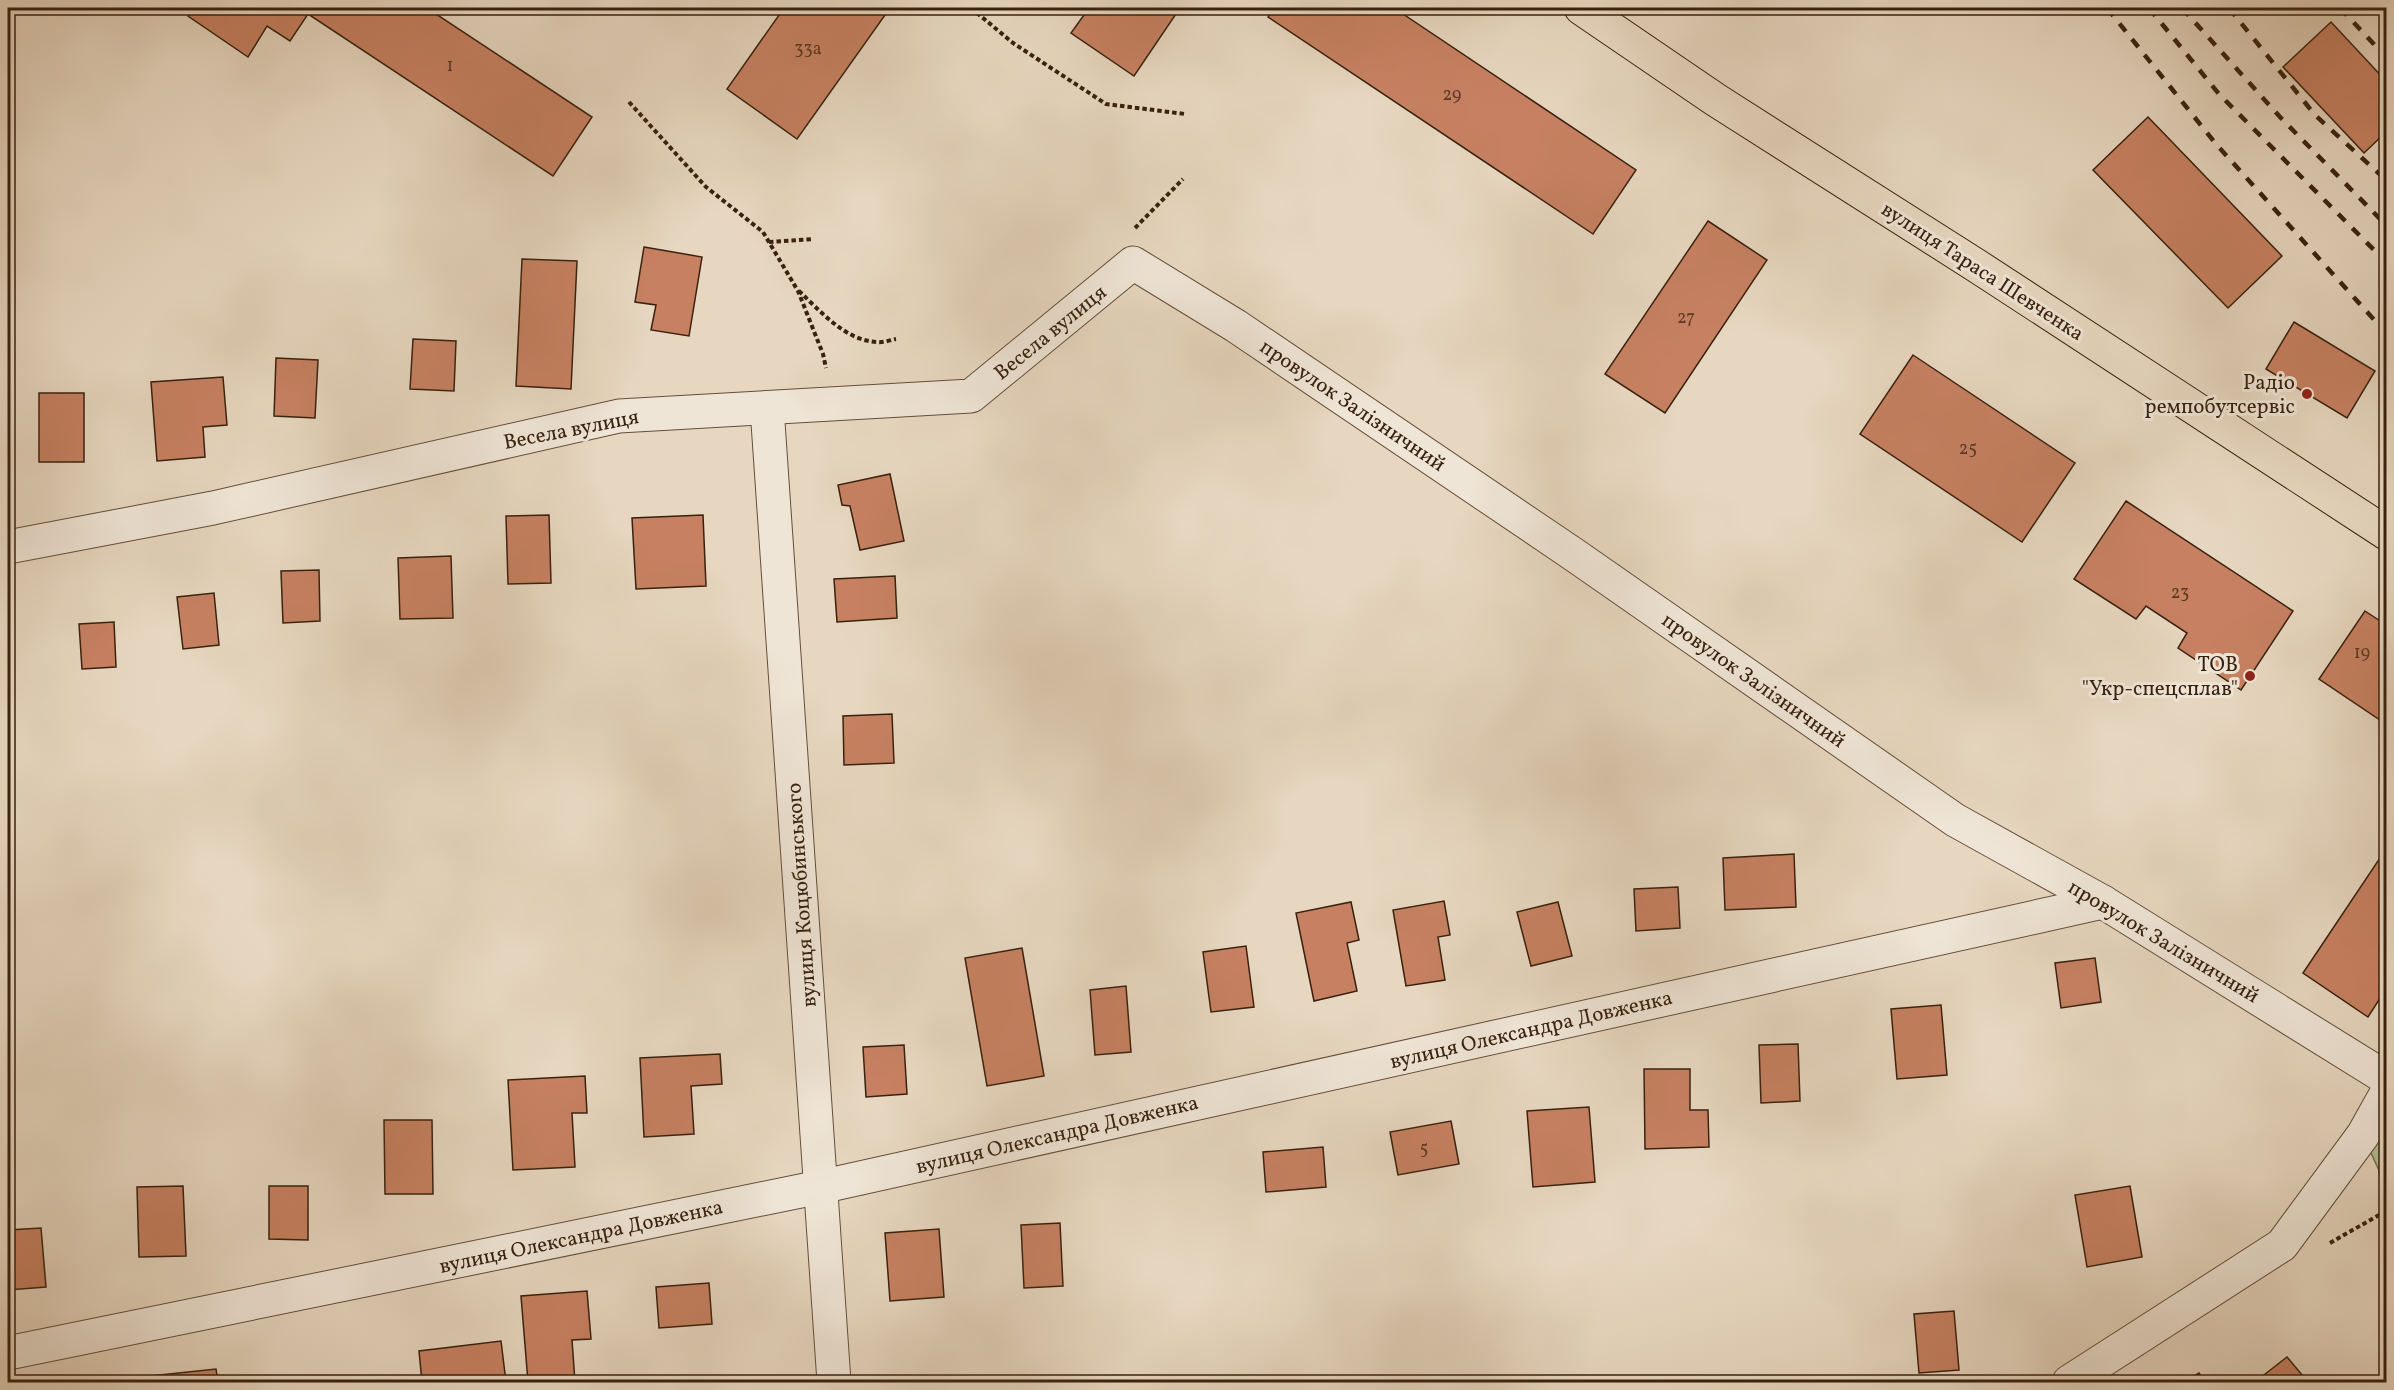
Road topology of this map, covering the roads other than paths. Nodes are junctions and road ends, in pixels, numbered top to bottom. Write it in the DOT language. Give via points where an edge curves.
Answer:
graph roads {
  1 [pos="1581,8"];
  2 [pos="1133,263"];
  3 [pos="767,408"];
  4 [pos="2386,533"];
  5 [pos="8,548"];
  6 [pos="2103,902"];
  7 [pos="2386,1078"];
  8 [pos="2386,1094"];
  9 [pos="820,1187"];
  10 [pos="8,1353"];
  11 [pos="834,1383"];
  12 [pos="2069,1383"];
  1 -- 4 [label="main road, вулиця Тараса Шевченка" via="1716,100"];
  2 -- 3 [label="street, Весела вулиця" via="972,396"];
  2 -- 6 [label="street, провулок Залізничний" via="1236,326 1573,554 1955,820"];
  3 -- 5 [label="street, Весела вулиця" via="619,416 213,508"];
  3 -- 9 [label="street, вулиця Коцюбинського"];
  6 -- 7 [label="street, провулок Залізничний"];
  6 -- 9 [label="street, вулиця Олександра Довженка"];
  8 -- 12 [label="street" via="2363,1135 2282,1245"];
  9 -- 10 [label="street, вулиця Олександра Довженка"];
  9 -- 11 [label="street, вулиця Коцюбинського"];
}
